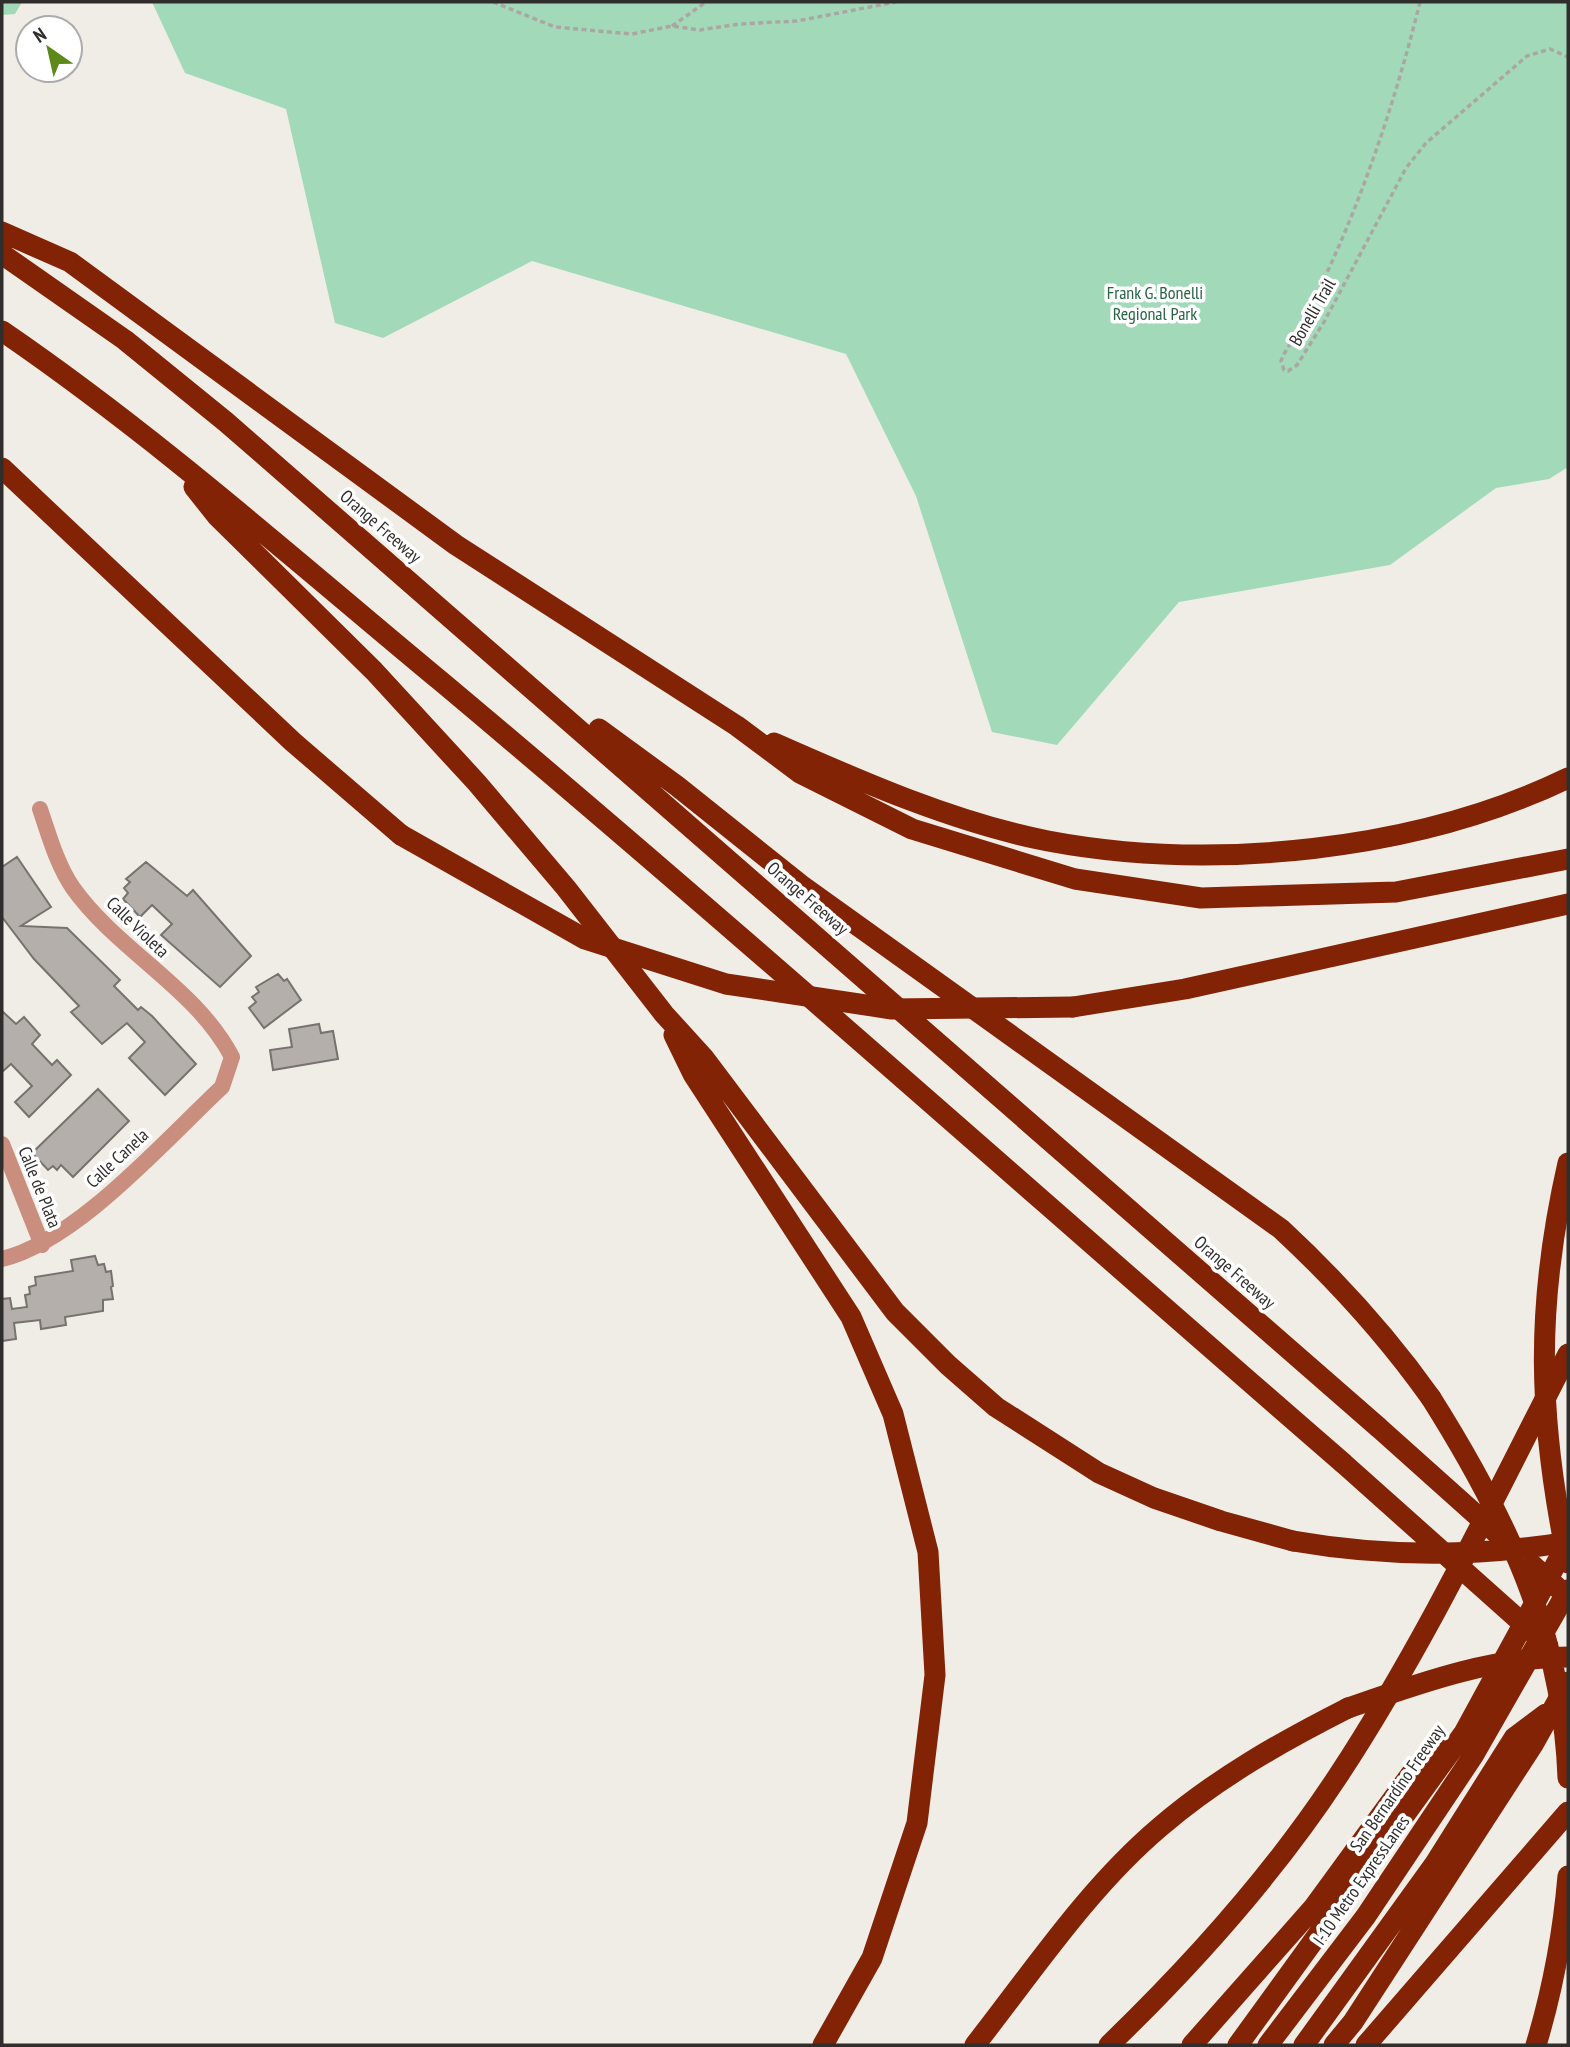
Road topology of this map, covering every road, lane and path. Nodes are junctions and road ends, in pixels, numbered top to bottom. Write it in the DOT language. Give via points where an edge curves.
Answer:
graph roads {
  1 [pos="493,2"];
  2 [pos="706,2"];
  3 [pos="896,2"];
  4 [pos="1420,2"];
  5 [pos="671,26"];
  6 [pos="1568,57"];
  7 [pos="2,232"];
  8 [pos="2,254"];
  9 [pos="2,331"];
  10 [pos="172,457"];
  11 [pos="2,468"];
  12 [pos="487,648"];
  13 [pos="737,726"];
  14 [pos="1568,778"];
  15 [pos="40,808"];
  16 [pos="1568,859"];
  17 [pos="1568,904"];
  18 [pos="664,1014"];
  19 [pos="232,1057"];
  20 [pos="2,1144"];
  21 [pos="1568,1163"];
  22 [pos="42,1245"];
  23 [pos="2,1259"];
  24 [pos="1568,1354"];
  25 [pos="1568,1542"];
  26 [pos="1568,1563"];
  27 [pos="1568,1590"];
  28 [pos="1568,1597"];
  29 [pos="1568,1657"];
  30 [pos="1568,1664"];
  31 [pos="1568,1682"];
  32 [pos="1553,1709"];
  33 [pos="1464,1732"];
  34 [pos="1568,1778"];
  35 [pos="1568,1812"];
  36 [pos="1568,1876"];
  37 [pos="822,2045"];
  38 [pos="975,2045"];
  39 [pos="1109,2045"];
  40 [pos="1192,2045"];
  41 [pos="1238,2045"];
  42 [pos="1268,2045"];
  43 [pos="1304,2045"];
  44 [pos="1334,2045"];
  45 [pos="1366,2045"];
  46 [pos="1536,2045"];
  1 -- 5 [label="path" via="533,20 575,30 632,34"];
  2 -- 5 [label="path"];
  3 -- 5 [label="path" via="797,21 700,30"];
  4 -- 6 [label="path, Bonelli Trail" via="1383,132 1328,266 1281,361 1284,370 1297,365 1324,323 1406,168 1426,144 1527,56 1550,49"];
  7 -- 13 [label="highway" via="70,262 456,545"];
  8 -- 12 [label="highway, Orange Freeway" via="136,348"];
  9 -- 10 [label="highway" via="86,388"];
  10 -- 18 [label="highway" via="217,516 374,671 477,783"];
  10 -- 30 [label="highway, bridge" via="557,779"];
  11 -- 17 [label="highway, bridge" via="293,742 401,835 585,939 726,984 892,1009 1073,1007 1185,989"];
  12 -- 28 [label="highway, Orange Freeway, bridge"];
  12 -- 34 [label="highway, bridge" via="677,786 801,885 1281,1229 1325,1270 1431,1398 1497,1508 1535,1598 1558,1678"];
  13 -- 14 [label="highway" via="923,805 1046,841 1129,853 1222,855 1345,844 1451,821"];
  13 -- 16 [label="highway" via="800,773 912,829 1075,879 1201,898 1396,892"];
  15 -- 19 [label="street, Calle Violeta" via="56,857 73,888 218,1029"];
  18 -- 25 [label="highway, bridge" via="704,1058 895,1312 996,1407 1099,1473 1154,1499 1293,1541 1461,1554"];
  18 -- 37 [label="highway" via="693,1074 851,1317 893,1414 928,1552 935,1675 917,1823 872,1958"];
  19 -- 22 [label="street, Calle Canela" via="222,1087 80,1219"];
  20 -- 22 [label="street, Calle de Plata"];
  21 -- 26 [label="highway, bridge" via="1555,1220 1542,1362 1548,1449"];
  22 -- 23 [label="street, Calle Canela"];
  24 -- 39 [label="highway" via="1413,1653 1338,1777 1222,1929"];
  25 -- 33 [label="highway, San Bernardino Freeway"];
  27 -- 42 [label="highway, I-10 Metro ExpressLanes" via="1450,1789 1366,1916"];
  29 -- 38 [label="highway, bridge" via="1536,1657 1460,1671 1348,1708 1203,1792 1114,1872"];
  31 -- 32 [label="highway"];
  32 -- 43 [label="highway" via="1514,1738 1434,1865"];
  32 -- 44 [label="highway" via="1444,1883"];
  33 -- 40 [label="highway" via="1411,1774 1314,1907"];
  33 -- 41 [label="highway, San Bernardino Freeway"];
  35 -- 45 [label="highway"];
  36 -- 46 [label="highway" via="1564,1926"];
}
